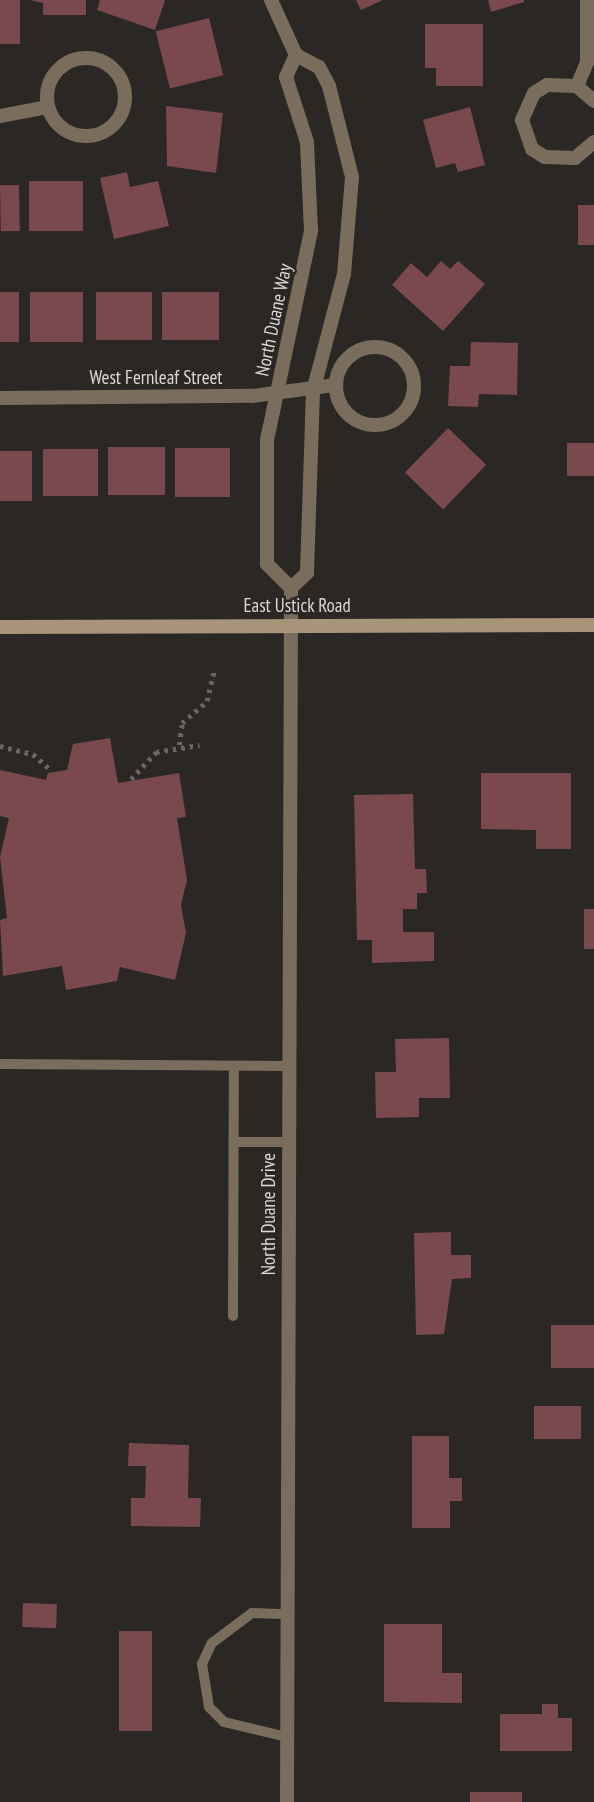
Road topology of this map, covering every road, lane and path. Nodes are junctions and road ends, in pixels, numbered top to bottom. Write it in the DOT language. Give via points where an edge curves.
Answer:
graph roads {
  1 [pos="271,0"];
  2 [pos="587,0"];
  3 [pos="296,55"];
  4 [pos="577,86"];
  5 [pos="594,101"];
  6 [pos="48,107"];
  7 [pos="0,116"];
  8 [pos="594,142"];
  9 [pos="336,384"];
  10 [pos="313,391"];
  11 [pos="277,394"];
  12 [pos="0,398"];
  13 [pos="291,588"];
  14 [pos="290,625"];
  15 [pos="594,625"];
  16 [pos="0,626"];
  17 [pos="214,671"];
  18 [pos="179,745"];
  19 [pos="0,746"];
  20 [pos="199,746"];
  21 [pos="51,770"];
  22 [pos="131,779"];
  23 [pos="0,1064"];
  24 [pos="234,1066"];
  25 [pos="289,1066"];
  26 [pos="234,1142"];
  27 [pos="289,1142"];
  28 [pos="233,1315"];
  29 [pos="288,1614"];
  30 [pos="287,1737"];
  31 [pos="287,1802"];
  1 -- 3 [label="street"];
  2 -- 4 [label="street" via="587,62"];
  3 -- 10 [label="street" via="319,67 329,86 352,177 344,274"];
  3 -- 11 [label="street, North Duane Way" via="286,76 307,142 311,230"];
  4 -- 5 [label="street"];
  4 -- 8 [label="street" via="547,85 534,93 522,120 524,136 539,153 560,161"];
  6 -- 6 [label="street" via="67,131 97,135 121,116 124,86 106,63 76,59 52,77"];
  6 -- 7 [label="street"];
  9 -- 9 [label="street" via="346,412 374,425 402,414 414,387 404,359 376,346 348,357"];
  9 -- 10 [label="street"];
  10 -- 11 [label="street, West Fernleaf Street"];
  10 -- 13 [label="street" via="307,573"];
  11 -- 12 [label="street, West Fernleaf Street"];
  11 -- 13 [label="street, North Duane Way" via="267,440 267,564"];
  13 -- 14 [label="street"];
  14 -- 15 [label="main road, East Ustick Road"];
  14 -- 16 [label="main road, East Ustick Road"];
  14 -- 25 [label="street, North Duane Drive"];
  17 -- 18 [label="path" via="213,688 183,723"];
  18 -- 20 [label="path"];
  18 -- 22 [label="path" via="156,752"];
  19 -- 21 [label="path" via="33,754"];
  23 -- 24 [label="lane"];
  24 -- 25 [label="lane"];
  24 -- 26 [label="lane"];
  25 -- 27 [label="street, North Duane Drive"];
  26 -- 27 [label="lane"];
  26 -- 28 [label="lane"];
  27 -- 29 [label="street, North Duane Drive"];
  29 -- 30 [label="street, North Duane Drive"];
  29 -- 30 [label="lane" via="241,1620 212,1643 202,1664 209,1707 224,1722"];
  30 -- 31 [label="street, North Duane Drive"];
}
